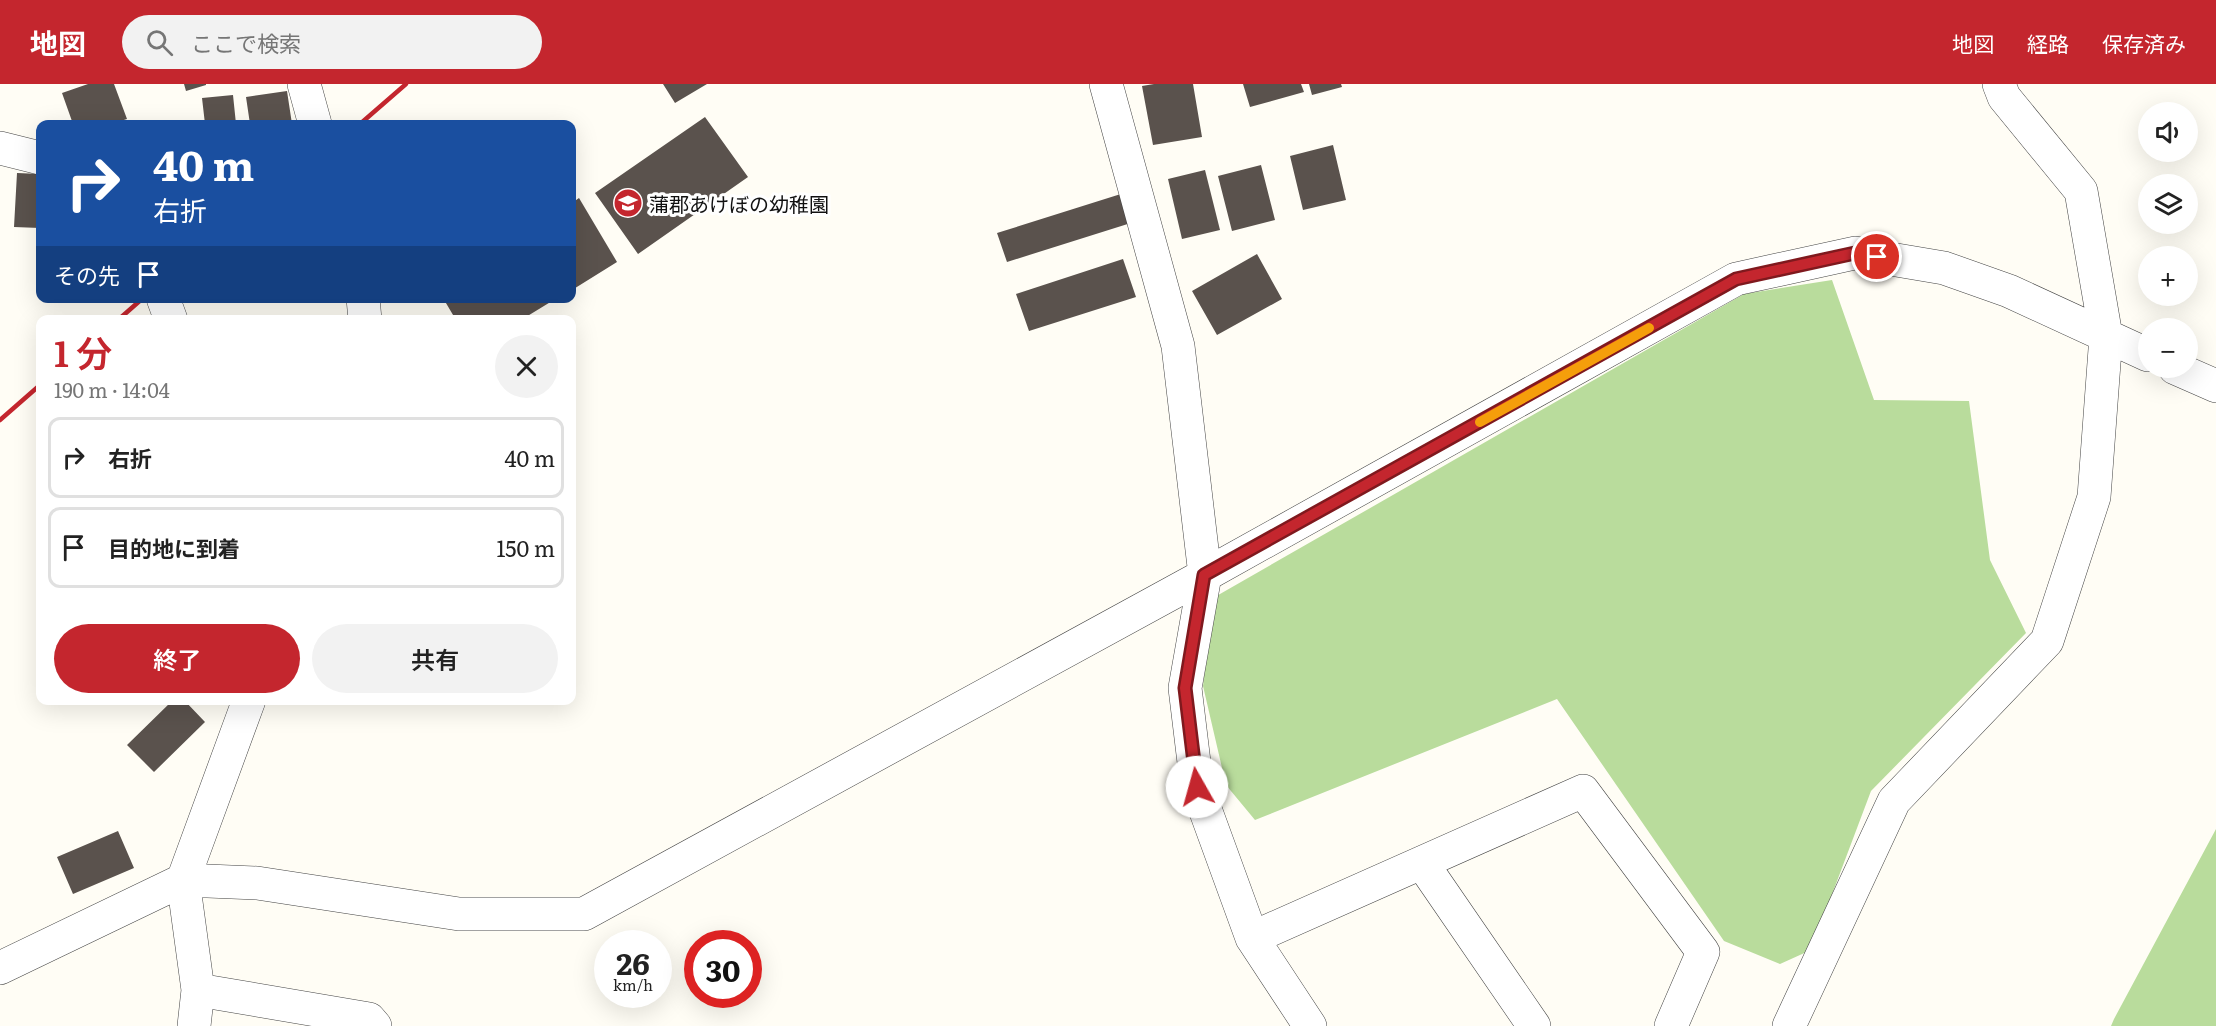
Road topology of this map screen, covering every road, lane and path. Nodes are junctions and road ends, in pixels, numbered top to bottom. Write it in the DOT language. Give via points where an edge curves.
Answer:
graph roads {
  1 [pos="304,84"];
  2 [pos="1106,84"];
  3 [pos="1999,84"];
  4 [pos="314,120"];
  5 [pos="0,148"];
  6 [pos="36,157"];
  7 [pos="2106,336"];
  8 [pos="2138,350"];
  9 [pos="2198,378"];
  10 [pos="2216,386"];
  11 [pos="1204,575"];
  12 [pos="247,705"];
  13 [pos="1422,863"];
  14 [pos="183,880"];
  15 [pos="1252,938"];
  16 [pos="0,968"];
  17 [pos="198,990"];
  18 [pos="194,1026"];
  19 [pos="375,1026"];
  20 [pos="1310,1026"];
  21 [pos="1534,1026"];
  22 [pos="1671,1026"];
  23 [pos="1788,1026"];
  1 -- 4 [label="street"];
  2 -- 11 [label="street" via="1178,346"];
  3 -- 7 [label="street" via="2004,97 2081,191"];
  5 -- 6 [label="street"];
  7 -- 8 [label="street"];
  7 -- 11 [label="street" via="2009,291 1944,268 1855,253 1736,279"];
  7 -- 23 [label="street" via="2094,497 2047,641 1894,801"];
  9 -- 10 [label="street"];
  11 -- 14 [label="street" via="584,914 459,914 257,883"];
  11 -- 15 [label="street" via="1185,688 1197,787"];
  12 -- 14 [label="street"];
  13 -- 15 [label="street"];
  13 -- 21 [label="street"];
  13 -- 22 [label="street" via="1583,791 1703,952"];
  14 -- 16 [label="street"];
  14 -- 17 [label="street"];
  15 -- 20 [label="street"];
  17 -- 18 [label="street"];
  17 -- 19 [label="street" via="369,1019"];
}
